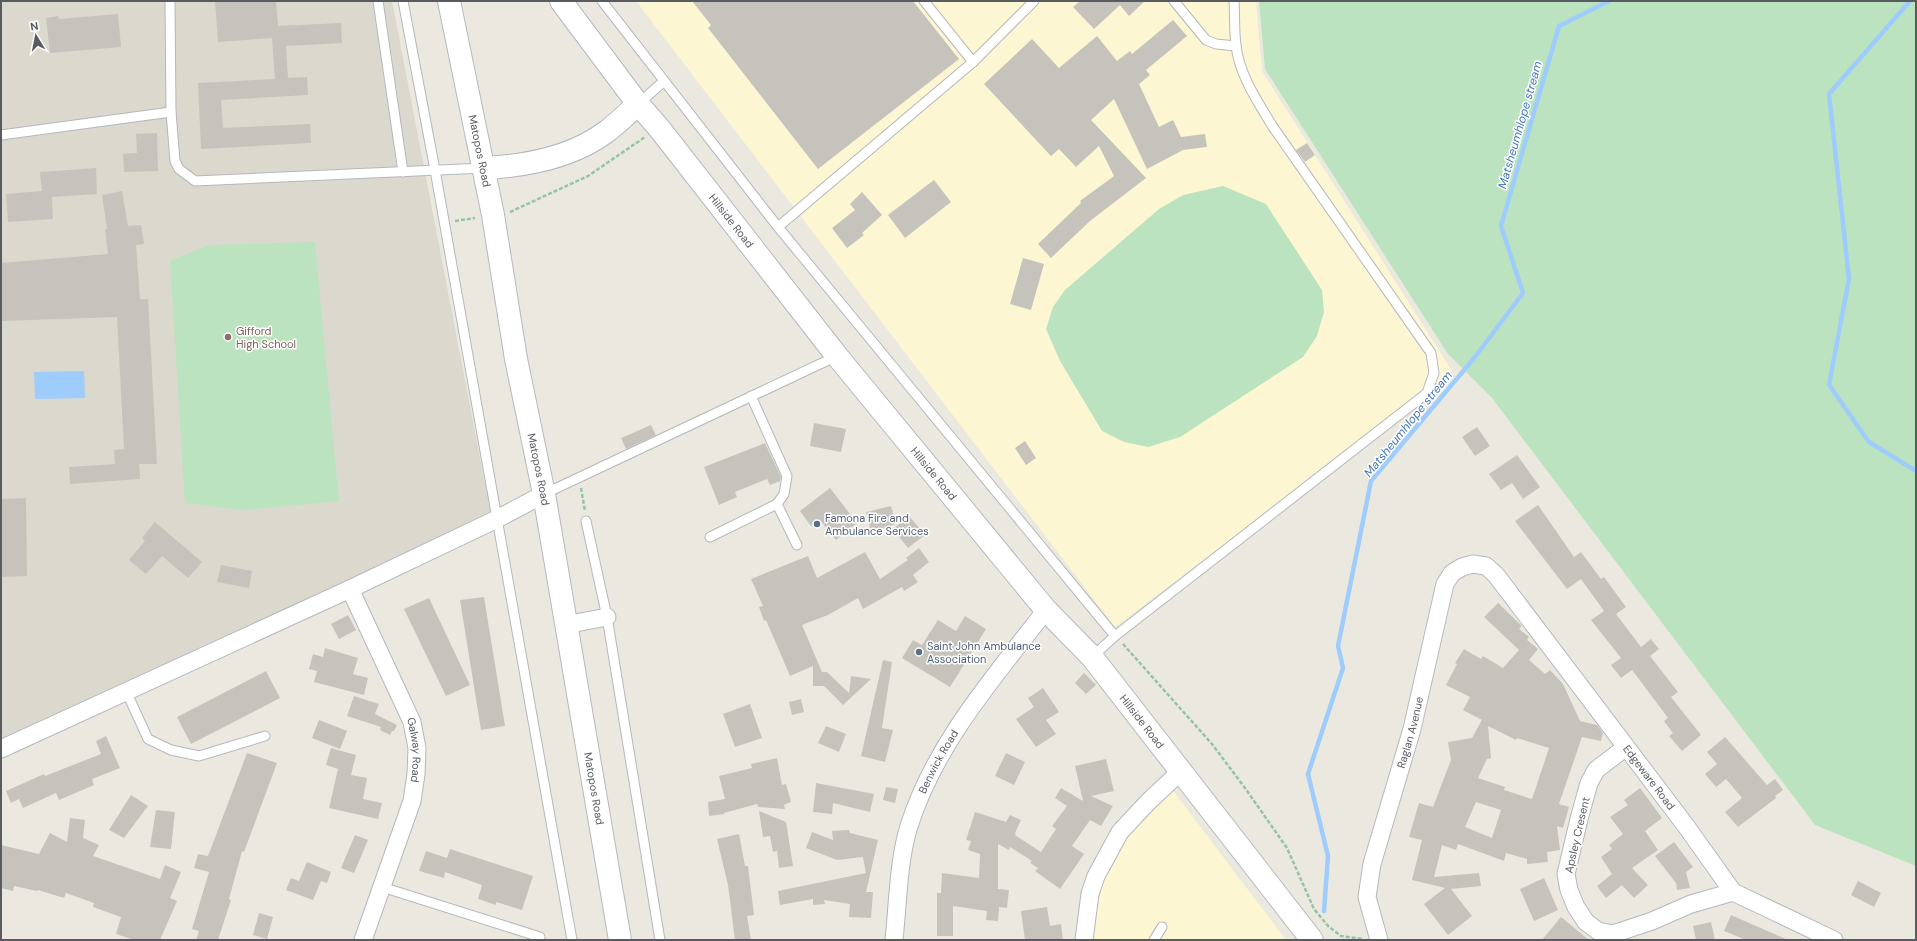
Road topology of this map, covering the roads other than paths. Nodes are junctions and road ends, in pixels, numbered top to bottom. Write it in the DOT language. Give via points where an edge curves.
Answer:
graph roads {
  1 [pos="170,1"];
  2 [pos="378,1"];
  3 [pos="403,1"];
  4 [pos="449,1"];
  5 [pos="561,1"];
  6 [pos="602,1"];
  7 [pos="924,1"];
  8 [pos="1034,1"];
  9 [pos="1174,1"];
  10 [pos="1234,1"];
  11 [pos="1236,46"];
  12 [pos="973,62"];
  13 [pos="663,82"];
  14 [pos="638,104"];
  15 [pos="171,112"];
  16 [pos="1,135"];
  17 [pos="484,168"];
  18 [pos="435,170"];
  19 [pos="403,172"];
  20 [pos="778,227"];
  21 [pos="837,356"];
  22 [pos="751,396"];
  23 [pos="544,494"];
  24 [pos="777,504"];
  25 [pos="497,519"];
  26 [pos="586,521"];
  27 [pos="710,537"];
  28 [pos="797,545"];
  29 [pos="1496,575"];
  30 [pos="350,589"];
  31 [pos="1046,610"];
  32 [pos="607,617"];
  33 [pos="565,625"];
  34 [pos="1115,636"];
  35 [pos="1092,657"];
  36 [pos="126,691"];
  37 [pos="265,736"];
  38 [pos="1626,748"];
  39 [pos="1,749"];
  40 [pos="1181,771"];
  41 [pos="382,887"];
  42 [pos="1733,892"];
  43 [pos="1162,927"];
  44 [pos="540,937"];
  45 [pos="363,940"];
  46 [pos="572,940"];
  47 [pos="620,940"];
  48 [pos="660,940"];
  49 [pos="894,940"];
  50 [pos="1084,940"];
  51 [pos="1154,940"];
  52 [pos="1312,940"];
  53 [pos="1372,940"];
  54 [pos="1834,940"];
  1 -- 15 [label="lane"];
  2 -- 19 [label="lane"];
  3 -- 18 [label="lane"];
  4 -- 17 [label="street, Matopos Road"];
  5 -- 14 [label="street, Hillside Road"];
  6 -- 13 [label="lane"];
  7 -- 12 [label="lane"];
  8 -- 12 [label="lane"];
  9 -- 11 [label="lane" via="1206,40"];
  10 -- 11 [label="lane"];
  11 -- 34 [label="lane" via="1246,78 1273,127 1431,353 1434,372 1427,394"];
  12 -- 20 [label="lane"];
  13 -- 14 [label="lane"];
  13 -- 20 [label="lane"];
  14 -- 17 [label="street" via="605,133 565,154 516,167"];
  14 -- 21 [label="street, Hillside Road"];
  15 -- 16 [label="lane"];
  15 -- 19 [label="lane" via="175,161 179,169 195,181"];
  17 -- 18 [label="lane"];
  17 -- 23 [label="street, Matopos Road" via="516,359"];
  18 -- 19 [label="lane"];
  18 -- 25 [label="lane"];
  20 -- 34 [label="lane"];
  21 -- 22 [label="lane"];
  21 -- 31 [label="street, Hillside Road"];
  22 -- 23 [label="lane"];
  22 -- 24 [label="lane" via="787,476 784,494"];
  23 -- 25 [label="street"];
  23 -- 33 [label="street, Matopos Road"];
  24 -- 27 [label="lane"];
  24 -- 28 [label="lane"];
  25 -- 30 [label="street"];
  25 -- 46 [label="lane"];
  26 -- 32 [label="lane"];
  29 -- 38 [label="street, Edgeware Road"];
  29 -- 53 [label="street, Raglan Avenue" via="1486,566 1473,564 1452,573 1445,584 1412,729 1372,864 1367,897"];
  30 -- 36 [label="street"];
  30 -- 41 [label="street, Galway Road" via="412,722 417,748 412,801"];
  31 -- 35 [label="street, Hillside Road"];
  31 -- 49 [label="street, Benwick Road" via="982,692 930,774 909,827 902,858"];
  32 -- 33 [label="street"];
  32 -- 48 [label="lane"];
  33 -- 47 [label="street, Matopos Road"];
  34 -- 35 [label="lane"];
  35 -- 40 [label="street, Hillside Road"];
  36 -- 37 [label="lane" via="148,739 171,750 199,756"];
  36 -- 39 [label="street"];
  38 -- 42 [label="street, Edgeware Road"];
  38 -- 42 [label="street, Apsley Cresent" via="1596,770 1589,783 1566,874 1576,907 1586,922 1598,931 1613,934 1691,904"];
  40 -- 50 [label="street" via="1120,832 1096,876 1090,894"];
  40 -- 52 [label="street, Hillside Road"];
  41 -- 44 [label="lane"];
  41 -- 45 [label="street, Galway Road"];
  42 -- 54 [label="street, Edgeware Road"];
  43 -- 51 [label="lane"];
}
